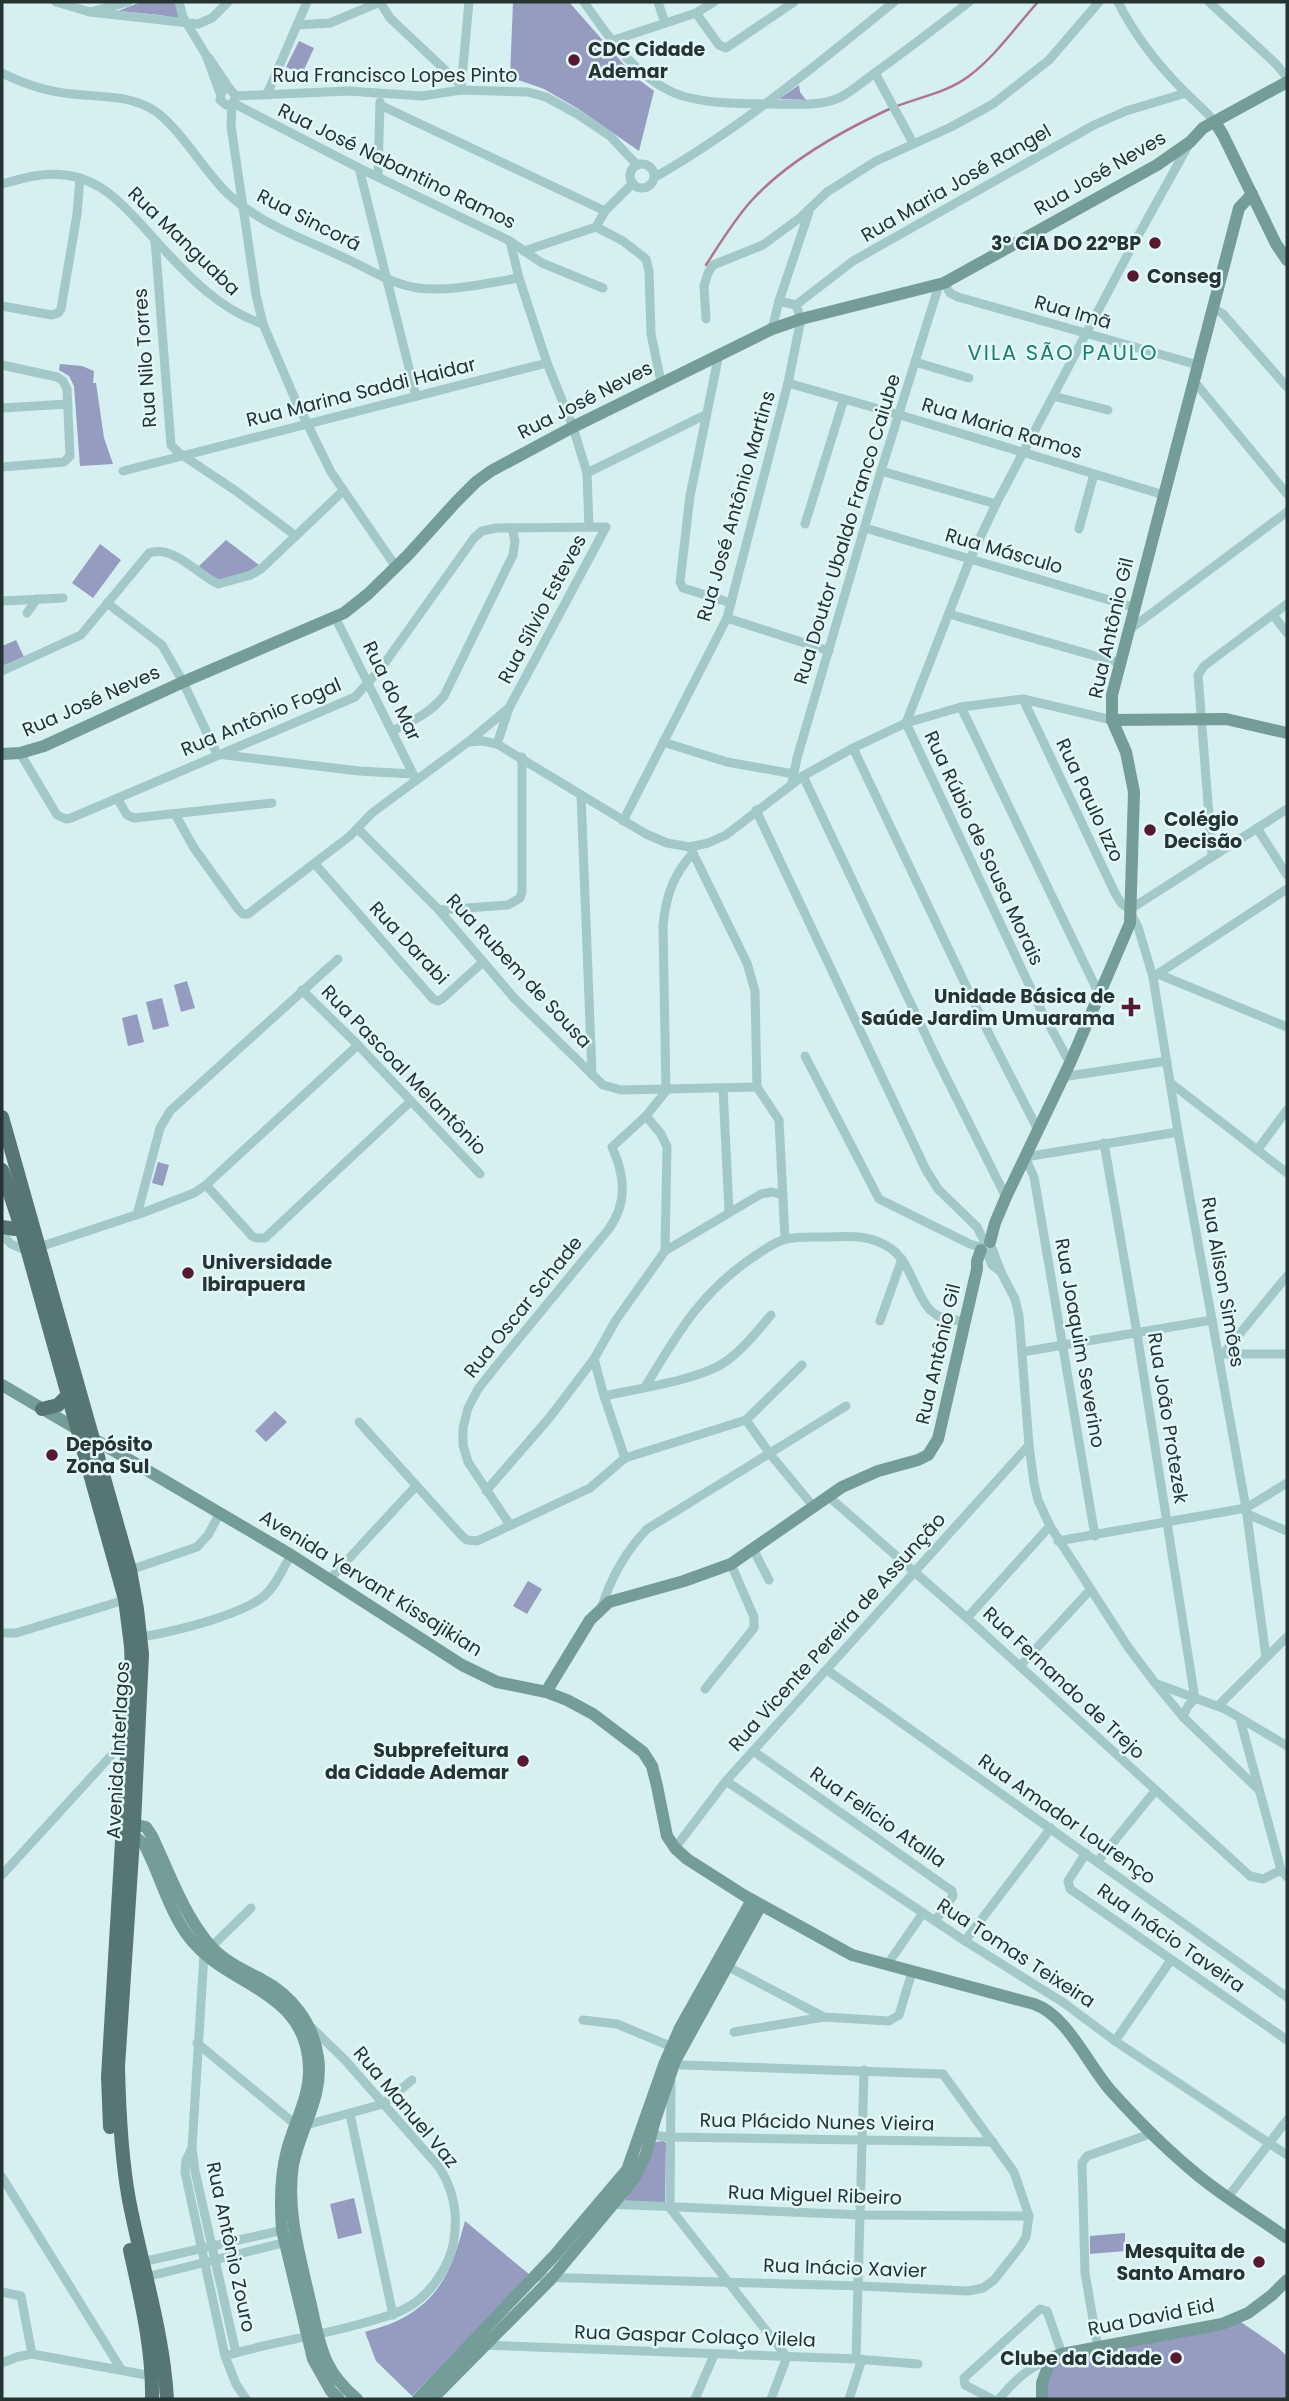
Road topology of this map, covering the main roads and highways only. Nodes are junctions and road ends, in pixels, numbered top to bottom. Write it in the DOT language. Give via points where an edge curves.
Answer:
graph roads {
  1 [pos="2,1117"];
  2 [pos="2,1170"];
  3 [pos="25,1222"];
  4 [pos="2,1227"];
  5 [pos="32,1250"];
  6 [pos="68,1395"];
  7 [pos="42,1409"];
  8 [pos="130,1598"];
  9 [pos="134,1733"];
  10 [pos="128,1830"];
  11 [pos="169,2397"];
  12 [pos="152,2399"];
  1 -- 3 [label="main road, Avenida Interlagos"];
  2 -- 3 [label="main road, Avenida Interlagos"];
  3 -- 4 [label="main road" via="15,1229"];
  3 -- 5 [label="main road, Avenida Interlagos"];
  5 -- 6 [label="main road, Avenida Interlagos"];
  5 -- 8 [label="main road, Avenida Interlagos" via="130,1570"];
  6 -- 7 [label="main road" via="58,1405"];
  6 -- 8 [label="main road, Avenida Interlagos"];
  8 -- 9 [label="main road, Avenida Interlagos"];
  8 -- 9 [label="main road, Avenida Interlagos" via="141,1637"];
  9 -- 10 [label="main road, Avenida Interlagos"];
  10 -- 11 [label="main road, Avenida Interlagos" via="118,2067 123,2159"];
  10 -- 12 [label="main road, Avenida Interlagos" via="109,2111 119,2197 147,2331"];
}
